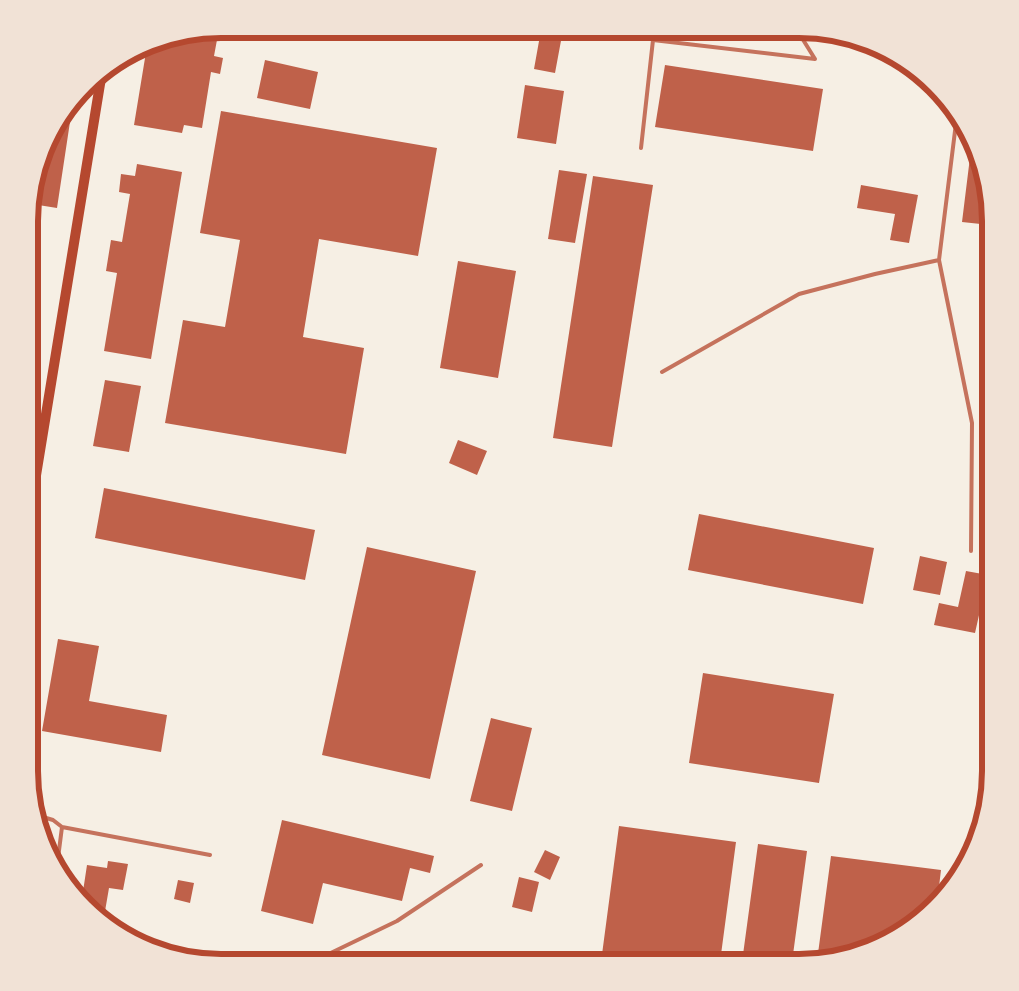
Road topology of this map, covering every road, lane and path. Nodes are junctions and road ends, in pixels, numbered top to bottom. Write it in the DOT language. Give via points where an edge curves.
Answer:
graph roads {
  1 [pos="801,38"];
  2 [pos="100,83"];
  3 [pos="956,127"];
  4 [pos="641,148"];
  5 [pos="939,260"];
  6 [pos="662,372"];
  7 [pos="38,463"];
  8 [pos="971,551"];
  9 [pos="44,817"];
  10 [pos="62,827"];
  11 [pos="58,855"];
  12 [pos="210,856"];
  13 [pos="481,865"];
  14 [pos="329,954"];
  1 -- 4 [label="lane" via="815,58 653,40"];
  2 -- 7 [label="main road"];
  3 -- 5 [label="lane"];
  5 -- 6 [label="lane" via="799,294"];
  5 -- 8 [label="lane" via="972,423"];
  9 -- 10 [label="lane"];
  10 -- 11 [label="lane"];
  10 -- 12 [label="lane"];
  13 -- 14 [label="lane" via="397,921"];
}
